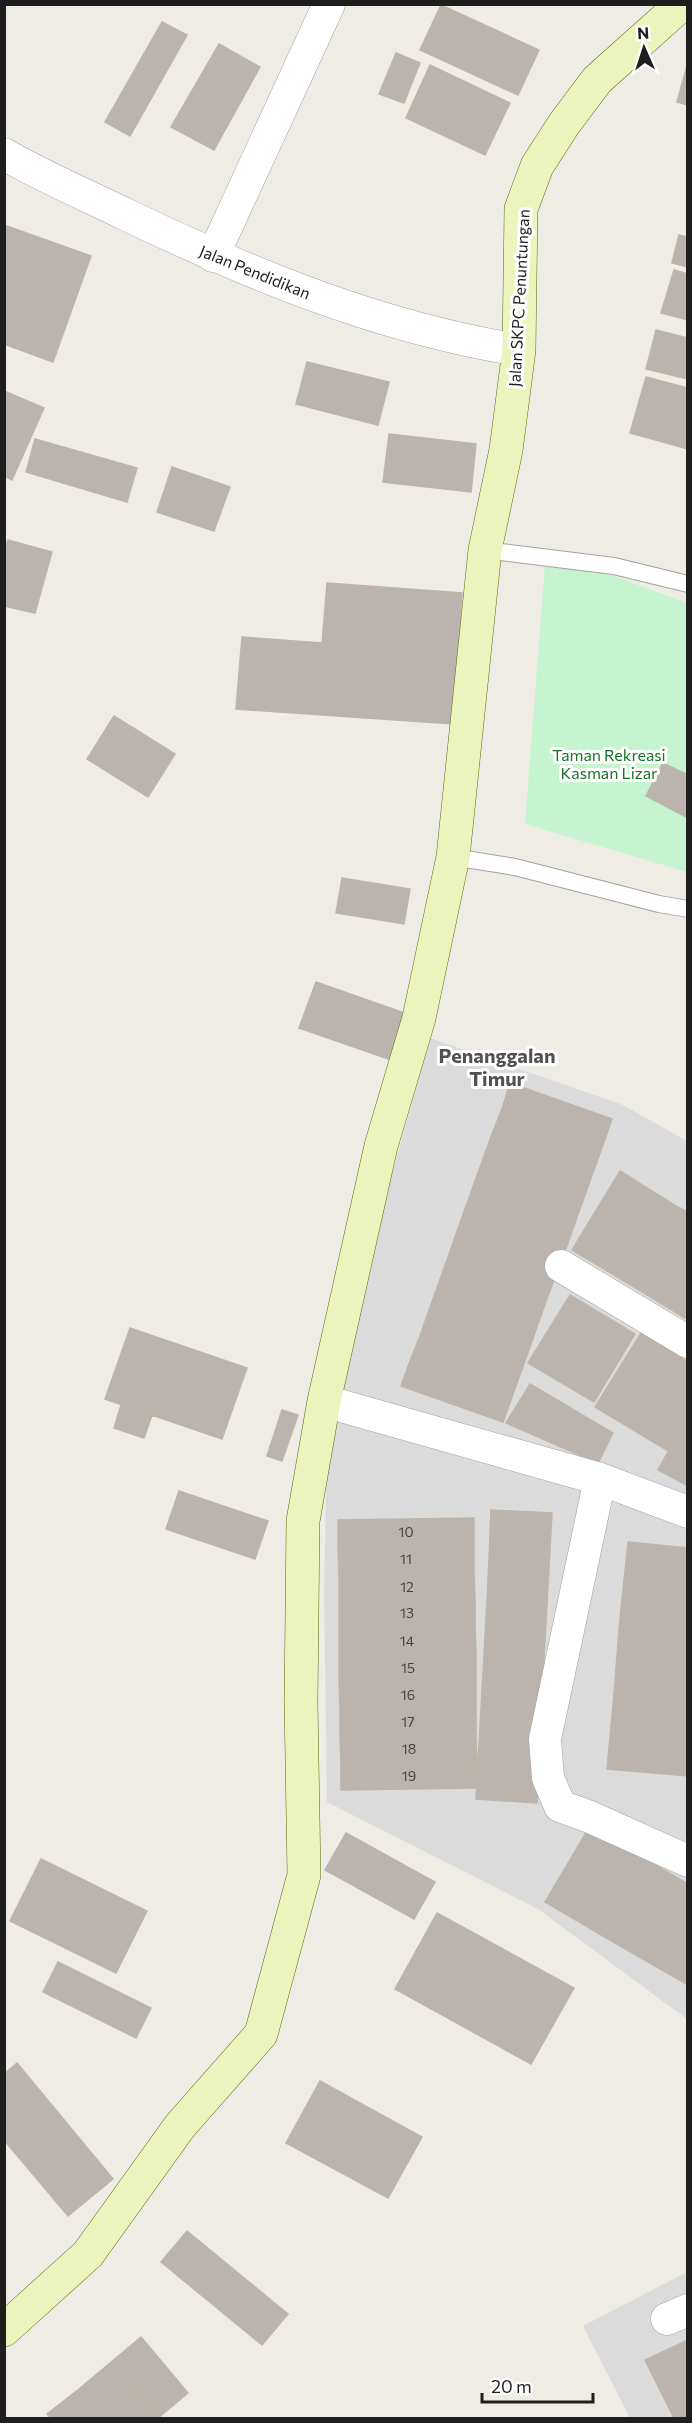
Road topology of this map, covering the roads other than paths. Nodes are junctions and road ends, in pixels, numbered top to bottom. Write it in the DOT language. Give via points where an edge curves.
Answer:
graph roads {
  1 [pos="329,4"];
  2 [pos="682,4"];
  3 [pos="4,154"];
  4 [pos="213,256"];
  5 [pos="519,350"];
  6 [pos="485,550"];
  7 [pos="687,584"];
  8 [pos="453,857"];
  9 [pos="687,909"];
  10 [pos="561,1266"];
  11 [pos="687,1342"];
  12 [pos="324,1401"];
  13 [pos="600,1479"];
  14 [pos="687,1512"];
  15 [pos="687,1861"];
  16 [pos="4,2330"];
  1 -- 4 [label="street"];
  2 -- 5 [label="street, Jalan SKPC Penuntungan" via="597,80 537,166 521,209"];
  3 -- 4 [label="street, Jalan Pendidikan"];
  4 -- 5 [label="street, Jalan Pendidikan" via="319,298 398,323"];
  5 -- 6 [label="street, Jalan SKPC Penuntungan" via="506,450"];
  6 -- 7 [label="lane" via="614,566"];
  6 -- 8 [label="street, Jalan SKPC Penuntungan"];
  8 -- 9 [label="lane" via="515,867"];
  8 -- 12 [label="street, Jalan SKPC Penuntungan" via="419,1018 381,1146"];
  10 -- 11 [label="street"];
  12 -- 13 [label="street"];
  12 -- 16 [label="street, Jalan SKPC Penuntungan" via="303,1521 304,1875 261,2034 180,2126 88,2254"];
  13 -- 14 [label="street"];
  13 -- 15 [label="street" via="545,1739 548,1778 560,1806"];
}
